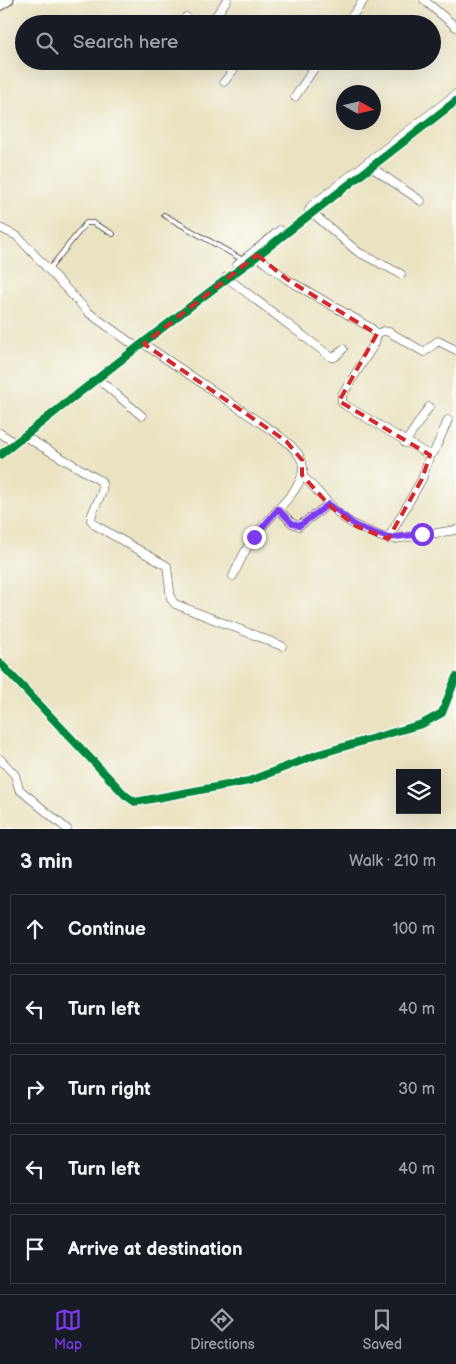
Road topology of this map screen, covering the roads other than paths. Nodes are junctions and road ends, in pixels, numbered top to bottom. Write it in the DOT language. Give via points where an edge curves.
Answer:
graph roads {
  1 [pos="227,0"];
  2 [pos="364,0"];
  3 [pos="424,0"];
  4 [pos="216,15"];
  5 [pos="353,15"];
  6 [pos="456,27"];
  7 [pos="234,70"];
  8 [pos="312,70"];
  9 [pos="224,82"];
  10 [pos="456,94"];
  11 [pos="295,97"];
  12 [pos="456,101"];
  13 [pos="426,120"];
  14 [pos="368,165"];
  15 [pos="421,201"];
  16 [pos="309,211"];
  17 [pos="164,215"];
  18 [pos="0,228"];
  19 [pos="113,234"];
  20 [pos="255,253"];
  21 [pos="243,260"];
  22 [pos="50,268"];
  23 [pos="401,274"];
  24 [pos="227,276"];
  25 [pos="377,334"];
  26 [pos="141,346"];
  27 [pos="343,349"];
  28 [pos="456,350"];
  29 [pos="98,379"];
  30 [pos="429,407"];
  31 [pos="142,416"];
  32 [pos="448,420"];
  33 [pos="0,433"];
  34 [pos="24,436"];
  35 [pos="15,443"];
  36 [pos="406,443"];
  37 [pos="0,455"];
  38 [pos="430,455"];
  39 [pos="302,475"];
  40 [pos="329,504"];
  41 [pos="278,509"];
  42 [pos="456,530"];
  43 [pos="388,538"];
  44 [pos="233,576"];
  45 [pos="282,646"];
  46 [pos="0,663"];
  47 [pos="456,677"];
  48 [pos="0,759"];
  49 [pos="67,829"];
  1 -- 4 [label="street"];
  2 -- 5 [label="street"];
  3 -- 6 [label="street"];
  7 -- 9 [label="street"];
  8 -- 11 [label="street"];
  10 -- 13 [label="street"];
  12 -- 13 [label="street"];
  13 -- 14 [label="street"];
  14 -- 15 [label="street"];
  14 -- 16 [label="street"];
  16 -- 20 [label="street"];
  16 -- 23 [label="street" via="358,252"];
  17 -- 21 [label="lane"];
  18 -- 22 [label="street" via="17,236"];
  19 -- 22 [label="lane" via="86,224"];
  20 -- 21 [label="street"];
  20 -- 24 [label="street"];
  20 -- 25 [label="street" via="288,280"];
  21 -- 24 [label="street"];
  22 -- 26 [label="street" via="84,308"];
  24 -- 26 [label="street"];
  24 -- 27 [label="street" via="331,357 335,358"];
  25 -- 28 [label="street" via="389,332 424,352 438,341"];
  25 -- 36 [label="street" via="342,400"];
  26 -- 29 [label="street"];
  26 -- 39 [label="street" via="286,441 302,460"];
  29 -- 31 [label="street"];
  29 -- 34 [label="street"];
  30 -- 36 [label="street"];
  32 -- 38 [label="street"];
  33 -- 35 [label="street"];
  34 -- 35 [label="street"];
  34 -- 45 [label="street" via="101,481 102,492 91,520 167,566 171,599 175,604"];
  35 -- 37 [label="street"];
  36 -- 38 [label="street"];
  38 -- 43 [label="street" via="422,479"];
  39 -- 40 [label="street"];
  39 -- 41 [label="street"];
  40 -- 41 [label="street" via="299,526"];
  40 -- 43 [label="street" via="356,526"];
  41 -- 44 [label="street" via="254,537"];
  42 -- 43 [label="street"];
  46 -- 47 [label="street" via="135,802 241,783 319,754 422,724 442,713"];
  48 -- 49 [label="street" via="15,775 19,789"];
}
